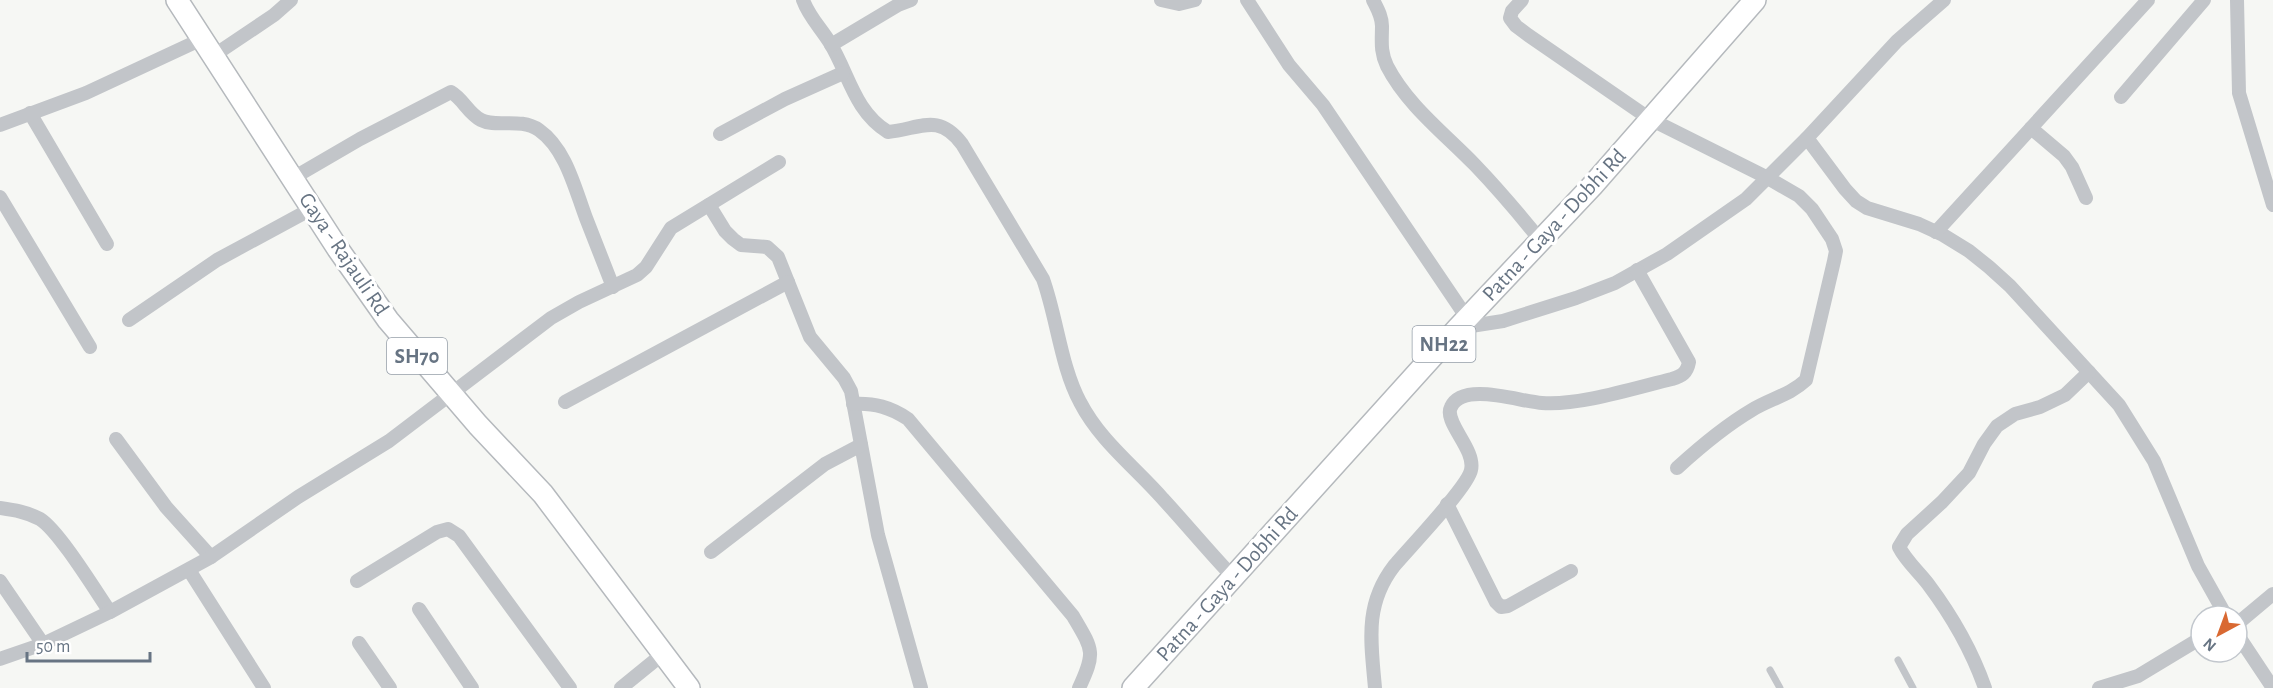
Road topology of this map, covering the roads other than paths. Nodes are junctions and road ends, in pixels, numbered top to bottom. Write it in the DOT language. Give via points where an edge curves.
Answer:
graph roads {
  1 [pos="177,0"];
  2 [pos="291,0"];
  3 [pos="803,0"];
  4 [pos="911,0"];
  5 [pos="1161,0"];
  6 [pos="1195,0"];
  7 [pos="1247,0"];
  8 [pos="1373,0"];
  9 [pos="1522,0"];
  10 [pos="1755,0"];
  11 [pos="1944,0"];
  12 [pos="2148,0"];
  13 [pos="2204,0"];
  14 [pos="2237,0"];
  15 [pos="831,45"];
  16 [pos="208,47"];
  17 [pos="843,73"];
  18 [pos="2121,97"];
  19 [pos="30,112"];
  20 [pos="1650,119"];
  21 [pos="0,125"];
  22 [pos="2031,128"];
  23 [pos="720,134"];
  24 [pos="1807,138"];
  25 [pos="779,162"];
  26 [pos="1766,177"];
  27 [pos="293,178"];
  28 [pos="0,197"];
  29 [pos="2086,198"];
  30 [pos="709,205"];
  31 [pos="2273,205"];
  32 [pos="313,208"];
  33 [pos="1936,232"];
  34 [pos="1541,241"];
  35 [pos="107,244"];
  36 [pos="1637,270"];
  37 [pos="788,282"];
  38 [pos="613,287"];
  39 [pos="129,320"];
  40 [pos="1463,323"];
  41 [pos="90,347"];
  42 [pos="2089,372"];
  43 [pos="450,393"];
  44 [pos="566,402"];
  45 [pos="853,404"];
  46 [pos="116,439"];
  47 [pos="861,445"];
  48 [pos="1677,468"];
  49 [pos="1447,504"];
  50 [pos="0,508"];
  51 [pos="711,552"];
  52 [pos="211,557"];
  53 [pos="189,570"];
  54 [pos="1571,572"];
  55 [pos="1233,577"];
  56 [pos="0,580"];
  57 [pos="357,581"];
  58 [pos="2273,594"];
  59 [pos="2219,604"];
  60 [pos="419,609"];
  61 [pos="110,612"];
  62 [pos="2249,614"];
  63 [pos="359,643"];
  64 [pos="43,644"];
  65 [pos="2189,645"];
  66 [pos="2249,652"];
  67 [pos="664,653"];
  68 [pos="0,659"];
  69 [pos="1898,660"];
  70 [pos="1770,670"];
  71 [pos="264,688"];
  72 [pos="390,688"];
  73 [pos="472,688"];
  74 [pos="570,688"];
  75 [pos="621,688"];
  76 [pos="689,688"];
  77 [pos="921,688"];
  78 [pos="1079,688"];
  79 [pos="1133,688"];
  80 [pos="1375,688"];
  81 [pos="1780,688"];
  82 [pos="1913,688"];
  83 [pos="1985,688"];
  84 [pos="2099,688"];
  85 [pos="2273,688"];
  1 -- 16 [label="main road, Gaya - Rajauli Rd / SH70"];
  2 -- 16 [label="street" via="274,15"];
  3 -- 15 [label="street"];
  4 -- 15 [label="street"];
  5 -- 6 [label="street" via="1179,4"];
  7 -- 40 [label="street" via="1289,65 1323,105"];
  8 -- 34 [label="street" via="1382,25 1381,52 1405,92"];
  9 -- 20 [label="street" via="1510,18 1516,26"];
  10 -- 20 [label="main road, Patna - Gaya - Dobhi Rd / NH22"];
  11 -- 24 [label="street" via="1897,41"];
  12 -- 22 [label="street"];
  13 -- 18 [label="street"];
  14 -- 31 [label="street" via="2239,93"];
  15 -- 17 [label="street"];
  16 -- 19 [label="street"];
  16 -- 27 [label="main road, Gaya - Rajauli Rd / SH70"];
  17 -- 23 [label="street"];
  17 -- 55 [label="street" via="864,110 888,132 930,123 955,134 1043,279 1073,388 1088,416 1113,449"];
  19 -- 21 [label="street"];
  19 -- 35 [label="street"];
  20 -- 26 [label="street"];
  20 -- 34 [label="main road, Patna - Gaya - Dobhi Rd / NH22"];
  22 -- 29 [label="street" via="2064,156"];
  22 -- 33 [label="street"];
  24 -- 26 [label="street"];
  24 -- 33 [label="street" via="1856,201"];
  25 -- 30 [label="street"];
  26 -- 36 [label="street" via="1726,214"];
  26 -- 48 [label="street" via="1812,209 1836,251 1806,380 1736,420"];
  27 -- 32 [label="main road, Gaya - Rajauli Rd / SH70"];
  27 -- 38 [label="street" via="450,92 482,121 518,122 538,129 548,138 563,159"];
  28 -- 41 [label="street"];
  30 -- 37 [label="street" via="725,231 741,245 761,245 773,251"];
  30 -- 38 [label="street" via="671,228 646,267"];
  32 -- 39 [label="street" via="217,260"];
  32 -- 43 [label="main road, Gaya - Rajauli Rd / SH70" via="388,320"];
  33 -- 42 [label="street" via="1969,251 2010,286"];
  34 -- 40 [label="main road, Patna - Gaya - Dobhi Rd / NH22"];
  36 -- 40 [label="street" via="1598,290 1542,309 1491,324"];
  36 -- 49 [label="street" via="1689,362 1688,370 1672,379 1570,402 1539,403 1486,393 1455,401 1450,415 1469,453 1471,470"];
  37 -- 44 [label="street"];
  37 -- 45 [label="street" via="810,336 844,378"];
  38 -- 43 [label="street" via="551,318"];
  40 -- 55 [label="main road, Patna - Gaya - Dobhi Rd / NH22"];
  42 -- 59 [label="street" via="2119,405 2154,461 2198,566"];
  42 -- 83 [label="street" via="2065,395 2005,419 1984,444 1969,473 1907,534 1899,547 1953,622"];
  43 -- 52 [label="street" via="388,441"];
  43 -- 67 [label="main road, Gaya - Rajauli Rd / SH70" via="543,495"];
  45 -- 47 [label="street"];
  45 -- 78 [label="street" via="886,407 908,419 1073,616 1091,650 1091,660"];
  46 -- 52 [label="street" via="166,507"];
  47 -- 51 [label="street" via="825,464"];
  47 -- 77 [label="street" via="878,535"];
  49 -- 54 [label="street" via="1501,607"];
  49 -- 80 [label="street" via="1394,566 1377,594 1371,624"];
  50 -- 61 [label="street" via="26,512 42,520"];
  52 -- 53 [label="street"];
  53 -- 61 [label="street"];
  53 -- 71 [label="street"];
  55 -- 79 [label="main road, Patna - Gaya - Dobhi Rd / NH22"];
  56 -- 64 [label="street"];
  57 -- 74 [label="street" via="448,529 459,536"];
  58 -- 62 [label="street"];
  60 -- 73 [label="street"];
  61 -- 64 [label="street"];
  63 -- 72 [label="street"];
  64 -- 68 [label="street"];
  65 -- 84 [label="street" via="2138,676"];
  66 -- 85 [label="street"];
  67 -- 75 [label="street"];
  67 -- 76 [label="main road, Gaya - Rajauli Rd / SH70"];
  69 -- 82 [label="lane"];
  70 -- 81 [label="lane"];
}
